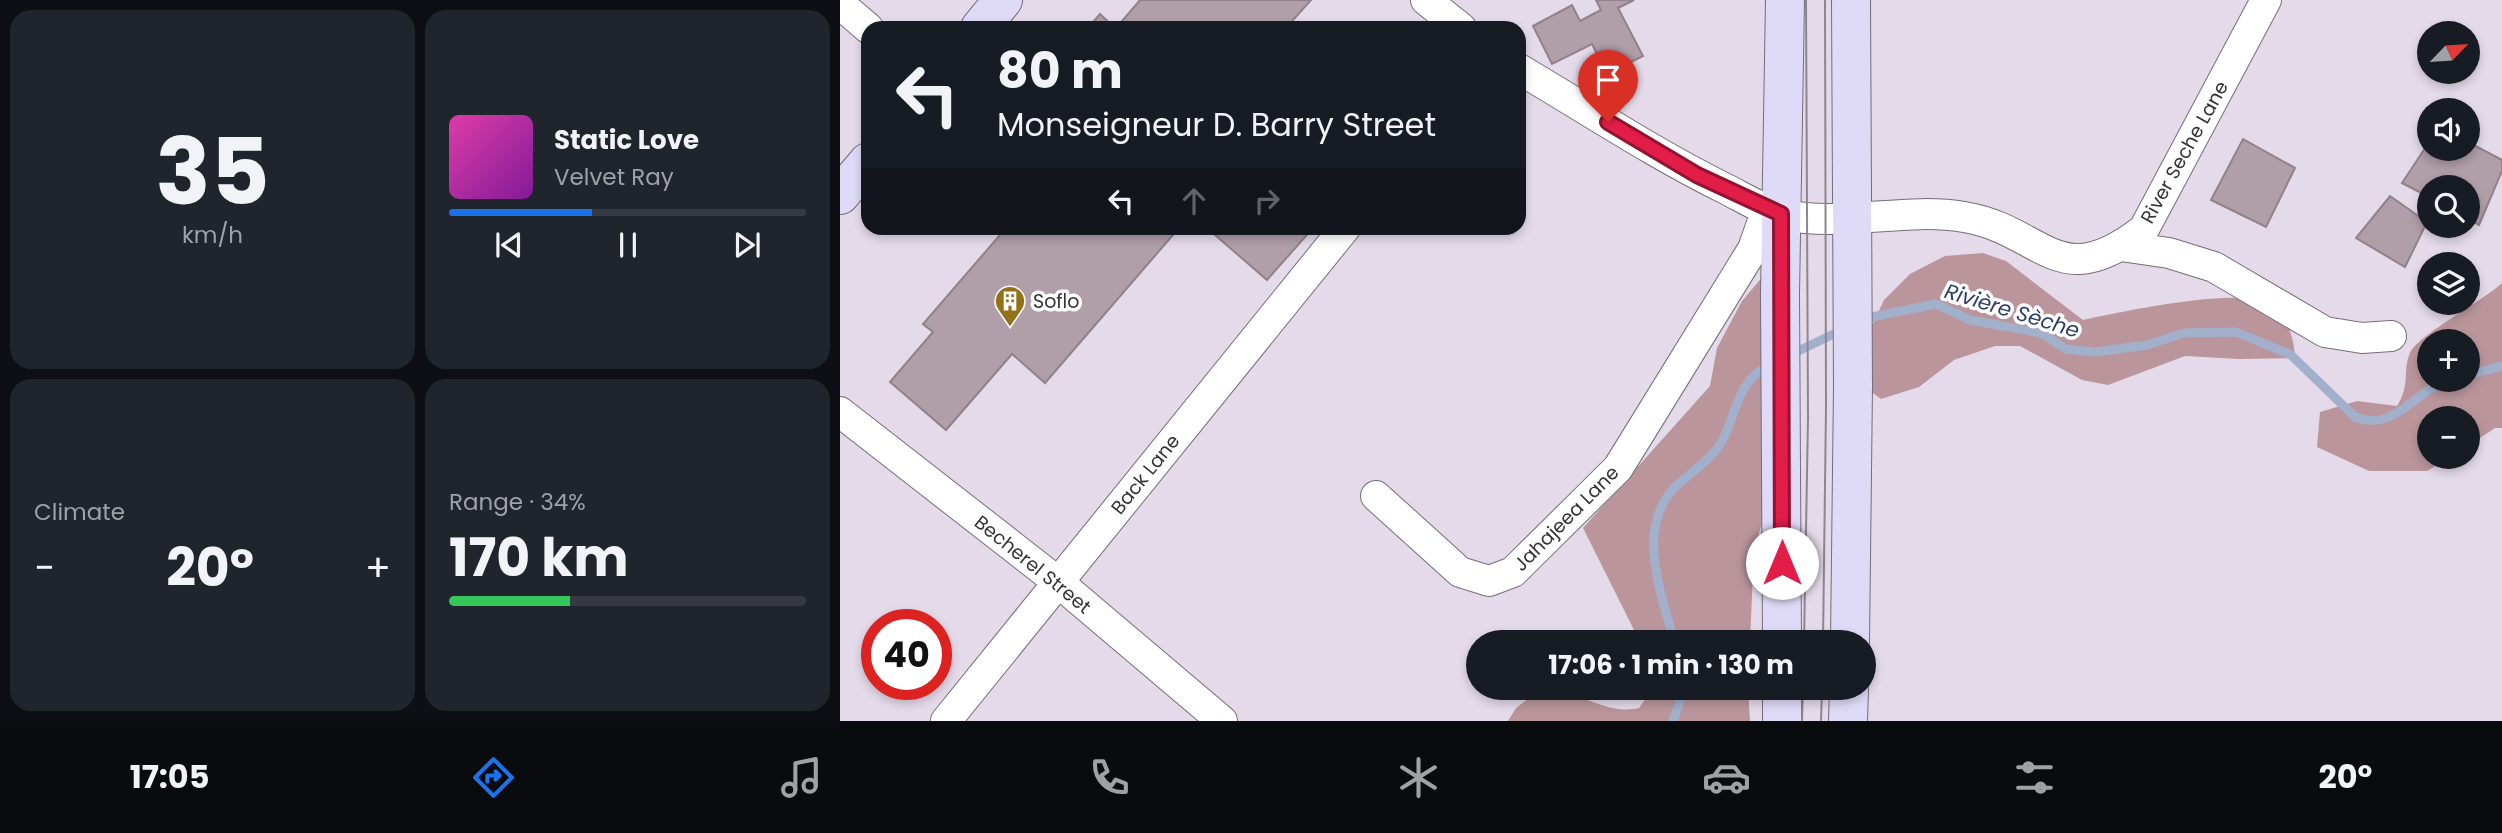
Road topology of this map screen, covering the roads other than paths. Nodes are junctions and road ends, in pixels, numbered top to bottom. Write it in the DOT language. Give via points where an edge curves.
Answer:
graph roads {
  1 [pos="1003,0"];
  2 [pos="1426,0"];
  3 [pos="1785,0"];
  4 [pos="1851,0"];
  5 [pos="2266,0"];
  6 [pos="840,5"];
  7 [pos="986,21"];
  8 [pos="1452,21"];
  9 [pos="861,22"];
  10 [pos="1526,73"];
  11 [pos="861,170"];
  12 [pos="840,195"];
  13 [pos="1774,212"];
  14 [pos="1339,235"];
  15 [pos="1852,235"];
  16 [pos="2121,246"];
  17 [pos="2391,336"];
  18 [pos="840,412"];
  19 [pos="1376,496"];
  20 [pos="1058,582"];
  21 [pos="1782,630"];
  22 [pos="1850,630"];
  23 [pos="1782,700"];
  24 [pos="1849,700"];
  25 [pos="957,717"];
  26 [pos="1222,721"];
  27 [pos="1782,721"];
  28 [pos="1848,721"];
  1 -- 7 [label="street"];
  2 -- 8 [label="street"];
  3 -- 13 [label="street"];
  4 -- 15 [label="street"];
  5 -- 16 [label="street, River Seche Lane" via="2144,229"];
  6 -- 9 [label="street"];
  10 -- 13 [label="street, River Seche Lane" via="1697,175"];
  11 -- 12 [label="street"];
  13 -- 15 [label="street, River Seche Lane"];
  13 -- 19 [label="street, Jahajeea Lane" via="1618,468 1513,572 1489,581 1460,572"];
  13 -- 21 [label="street" via="1780,293"];
  14 -- 20 [label="street, Back Lane"];
  15 -- 16 [label="street, River Seche Lane" via="1962,217 1997,225 2054,255 2089,260"];
  15 -- 22 [label="street"];
  16 -- 17 [label="street" via="2169,253 2214,267 2325,332 2362,338"];
  18 -- 20 [label="street, Becherel Street"];
  20 -- 25 [label="street, Back Lane"];
  20 -- 26 [label="street, Becherel Street"];
  23 -- 27 [label="street"];
  24 -- 28 [label="street"];
}
